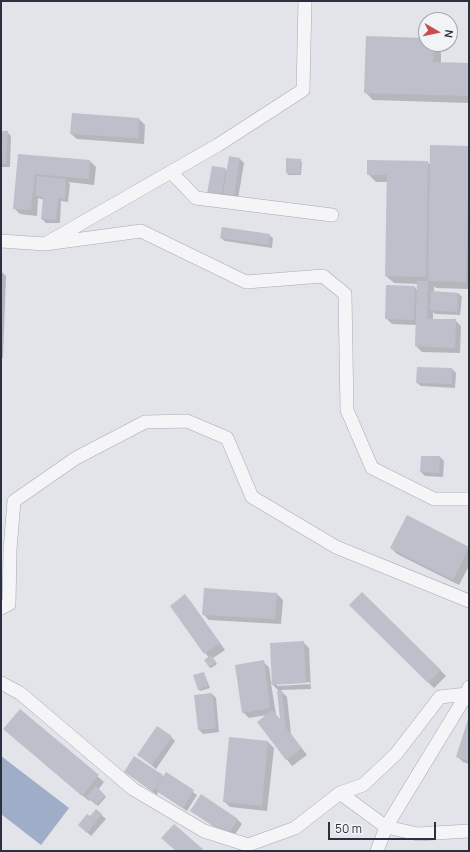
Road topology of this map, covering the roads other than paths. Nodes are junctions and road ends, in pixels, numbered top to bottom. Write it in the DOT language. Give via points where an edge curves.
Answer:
graph roads {
  1 [pos="305,1"];
  2 [pos="171,172"];
  3 [pos="332,215"];
  4 [pos="1,241"];
  5 [pos="45,244"];
  6 [pos="469,499"];
  7 [pos="469,601"];
  8 [pos="1,608"];
  9 [pos="1,683"];
  10 [pos="468,691"];
  11 [pos="340,793"];
  12 [pos="386,827"];
  13 [pos="469,831"];
  14 [pos="377,851"];
  1 -- 2 [label="street" via="303,90"];
  2 -- 3 [label="street" via="196,198"];
  2 -- 5 [label="street"];
  4 -- 5 [label="street"];
  5 -- 6 [label="street" via="140,231 246,282 323,276 345,294 347,410 372,468 434,499"];
  7 -- 8 [label="street" via="336,548 252,497 227,438 187,421 145,422 76,458 14,501 9,604"];
  9 -- 11 [label="street" via="20,692 134,789 204,831 248,845 295,828"];
  10 -- 11 [label="street" via="440,697 396,754 363,785"];
  10 -- 12 [label="street"];
  11 -- 12 [label="street"];
  12 -- 13 [label="street" via="418,834"];
  12 -- 14 [label="street"];
}
